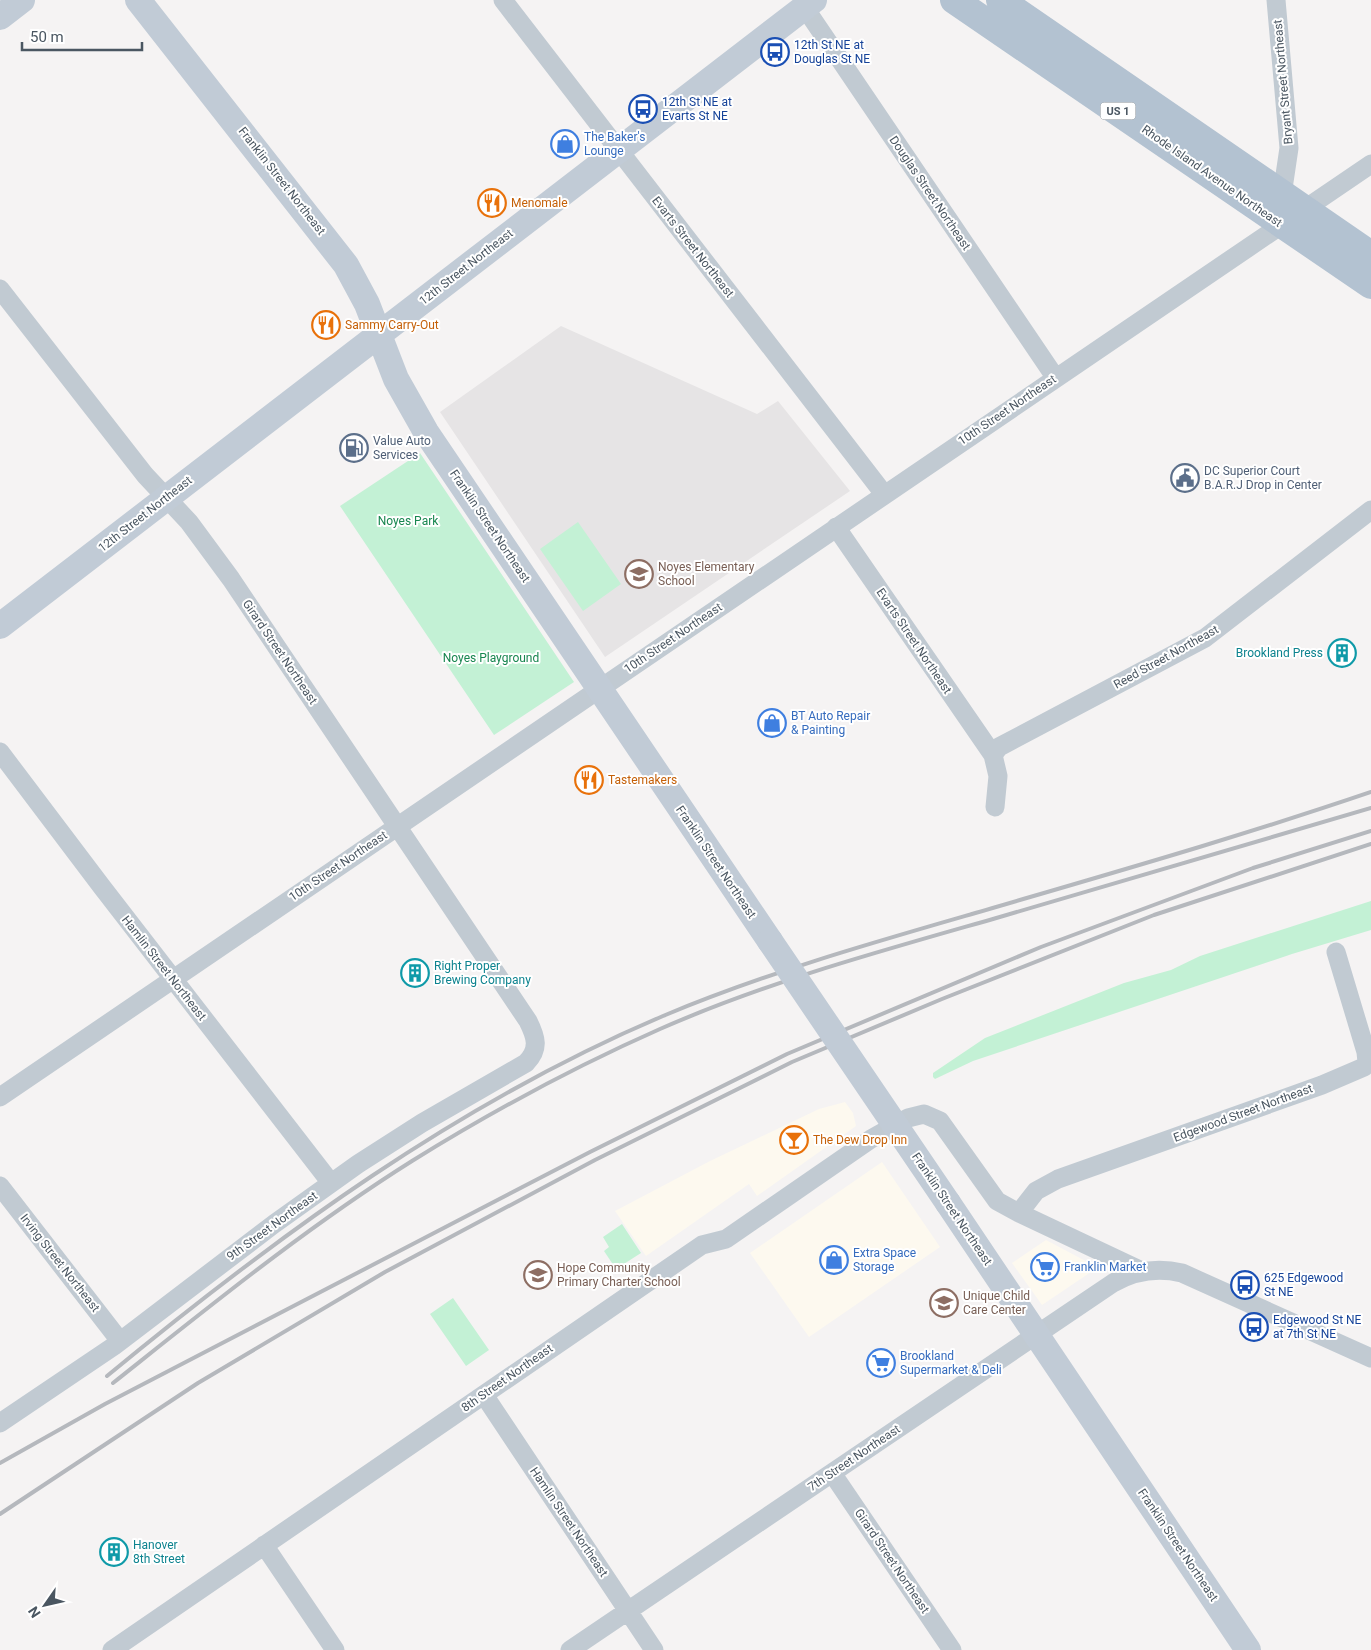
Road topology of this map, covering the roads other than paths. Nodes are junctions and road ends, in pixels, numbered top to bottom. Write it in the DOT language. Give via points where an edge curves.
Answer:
graph roads {
  1 [pos="22,0"];
  2 [pos="138,0"];
  3 [pos="502,0"];
  4 [pos="954,0"];
  5 [pos="1000,0"];
  6 [pos="1276,0"];
  7 [pos="809,4"];
  8 [pos="0,17"];
  9 [pos="618,150"];
  10 [pos="1371,164"];
  11 [pos="1288,209"];
  12 [pos="1371,255"];
  13 [pos="1371,285"];
  14 [pos="0,289"];
  15 [pos="379,334"];
  16 [pos="1055,378"];
  17 [pos="884,494"];
  18 [pos="167,497"];
  19 [pos="1371,510"];
  20 [pos="836,527"];
  21 [pos="0,626"];
  22 [pos="599,688"];
  23 [pos="0,752"];
  24 [pos="993,755"];
  25 [pos="995,807"];
  26 [pos="397,826"];
  27 [pos="1336,952"];
  28 [pos="173,979"];
  29 [pos="535,1034"];
  30 [pos="0,1097"];
  31 [pos="331,1183"];
  32 [pos="0,1186"];
  33 [pos="1019,1213"];
  34 [pos="1142,1271"];
  35 [pos="1037,1334"];
  36 [pos="120,1341"];
  37 [pos="1371,1358"];
  38 [pos="484,1395"];
  39 [pos="0,1422"];
  40 [pos="832,1473"];
  41 [pos="264,1545"];
  42 [pos="627,1611"];
  43 [pos="112,1650"];
  44 [pos="335,1650"];
  45 [pos="570,1650"];
  46 [pos="654,1650"];
  47 [pos="952,1650"];
  48 [pos="1248,1650"];
  1 -- 8 [label="street"];
  2 -- 15 [label="street, Franklin Street Northeast" via="324,234 359,288"];
  3 -- 9 [label="street, Evarts Street Northeast"];
  4 -- 11 [label="main road, Rhode Island Avenue Northeast / US 1"];
  5 -- 11 [label="main road, Rhode Island Avenue Northeast / US 1"];
  6 -- 11 [label="street, Bryant Street Northeast" via="1289,148"];
  7 -- 9 [label="street, 12th Street Northeast"];
  7 -- 16 [label="street, Douglas Street Northeast"];
  9 -- 15 [label="street, 12th Street Northeast"];
  9 -- 17 [label="street, Evarts Street Northeast"];
  10 -- 11 [label="street, 10th Street Northeast"];
  11 -- 12 [label="main road, Rhode Island Avenue Northeast / US 1"];
  11 -- 13 [label="main road, Rhode Island Avenue Northeast / US 1"];
  11 -- 16 [label="street, 10th Street Northeast"];
  14 -- 18 [label="street, Girard Street Northeast" via="145,475"];
  15 -- 18 [label="street, 12th Street Northeast"];
  15 -- 22 [label="street, Franklin Street Northeast" via="396,379 426,432"];
  16 -- 17 [label="street, 10th Street Northeast"];
  17 -- 20 [label="street, 10th Street Northeast"];
  18 -- 21 [label="street, 12th Street Northeast"];
  18 -- 26 [label="street, Girard Street Northeast" via="231,579"];
  19 -- 24 [label="street, Reed Street Northeast" via="1205,638 999,747"];
  20 -- 22 [label="street, 10th Street Northeast"];
  20 -- 24 [label="street, Evarts Street Northeast"];
  22 -- 26 [label="street, 10th Street Northeast"];
  22 -- 35 [label="street, Franklin Street Northeast, bridge"];
  23 -- 28 [label="street, Hamlin Street Northeast"];
  24 -- 25 [label="street" via="998,776"];
  26 -- 28 [label="street, 10th Street Northeast"];
  26 -- 29 [label="street, Girard Street Northeast"];
  27 -- 33 [label="street, Edgewood Street Northeast" via="1366,1052 1364,1067 1058,1179 1036,1191"];
  28 -- 30 [label="street, 10th Street Northeast"];
  28 -- 31 [label="street, Hamlin Street Northeast"];
  29 -- 31 [label="street, 9th Street Northeast" via="536,1050 526,1063 422,1123"];
  31 -- 36 [label="street, 9th Street Northeast"];
  32 -- 36 [label="street, Irving Street Northeast"];
  33 -- 34 [label="street"];
  33 -- 38 [label="street, 8th Street Northeast" via="993,1196 940,1121 924,1114 908,1118 871,1138 726,1239 702,1245"];
  34 -- 35 [label="street, 7th Street Northeast" via="1112,1284"];
  34 -- 37 [label="street" via="1182,1273"];
  35 -- 40 [label="street, 7th Street Northeast"];
  35 -- 48 [label="street, Franklin Street Northeast"];
  36 -- 39 [label="street, 9th Street Northeast"];
  38 -- 41 [label="street, 8th Street Northeast"];
  38 -- 42 [label="street, Hamlin Street Northeast"];
  40 -- 42 [label="street, 7th Street Northeast"];
  40 -- 47 [label="street, Girard Street Northeast"];
  41 -- 43 [label="street, 8th Street Northeast"];
  41 -- 44 [label="street"];
  42 -- 45 [label="street, 7th Street Northeast"];
  42 -- 46 [label="street, Hamlin Street Northeast"];
}
